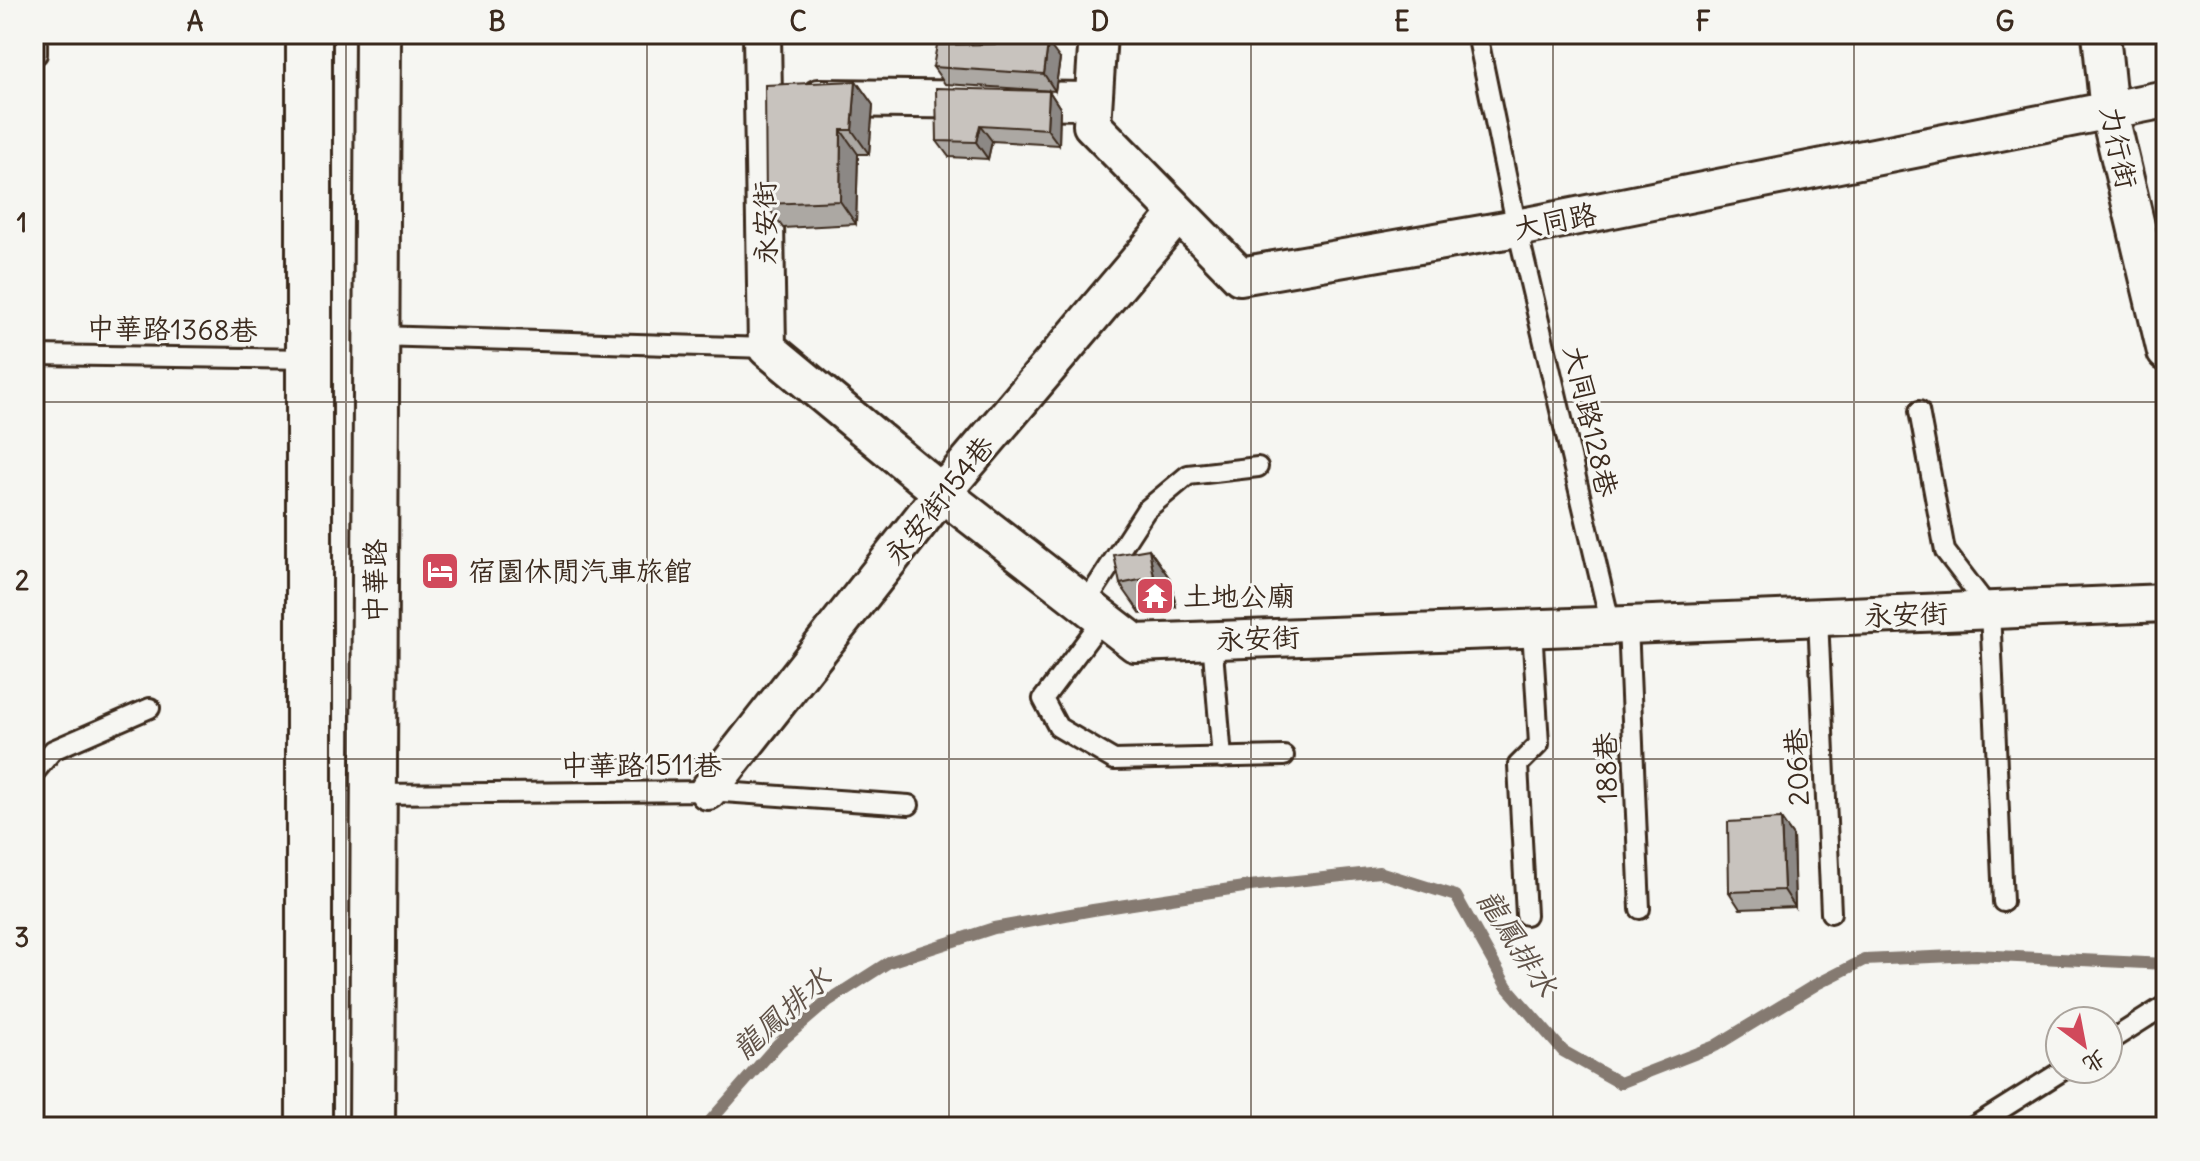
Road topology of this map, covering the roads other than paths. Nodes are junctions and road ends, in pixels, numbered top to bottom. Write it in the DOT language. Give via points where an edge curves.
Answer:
graph roads {
  1 [pos="37,34"];
  2 [pos="309,34"];
  3 [pos="378,34"];
  4 [pos="762,34"];
  5 [pos="1098,34"];
  6 [pos="1477,34"];
  7 [pos="2101,34"];
  8 [pos="37,54"];
  9 [pos="763,98"];
  10 [pos="2166,99"];
  11 [pos="1093,101"];
  12 [pos="2109,112"];
  13 [pos="1178,214"];
  14 [pos="1517,228"];
  15 [pos="377,336"];
  16 [pos="767,348"];
  17 [pos="2166,352"];
  18 [pos="34,355"];
  19 [pos="309,359"];
  20 [pos="1919,411"];
  21 [pos="1258,467"];
  22 [pos="942,493"];
  23 [pos="2166,603"];
  24 [pos="1990,610"];
  25 [pos="1094,611"];
  26 [pos="1818,617"];
  27 [pos="1619,625"];
  28 [pos="1532,628"];
  29 [pos="1212,640"];
  30 [pos="150,708"];
  31 [pos="1284,756"];
  32 [pos="1222,758"];
  33 [pos="34,773"];
  34 [pos="708,791"];
  35 [pos="374,794"];
  36 [pos="909,805"];
  37 [pos="2003,902"];
  38 [pos="1640,909"];
  39 [pos="1831,913"];
  40 [pos="1526,915"];
  41 [pos="2166,1005"];
  42 [pos="2124,1032"];
  43 [pos="2044,1082"];
  44 [pos="309,1127"];
  45 [pos="372,1127"];
  46 [pos="1973,1127"];
  1 -- 8 [label="lane"];
  2 -- 19 [label="main road"];
  3 -- 15 [label="main road, 中華路"];
  4 -- 9 [label="street, 永安街"];
  5 -- 11 [label="street, 大同路"];
  6 -- 14 [label="lane, 大同路128巷"];
  7 -- 12 [label="street, 力行街"];
  9 -- 11 [label="street"];
  9 -- 16 [label="street, 永安街"];
  10 -- 12 [label="street, 大同路"];
  11 -- 13 [label="street, 大同路" via="1092,125"];
  12 -- 14 [label="street, 大同路"];
  12 -- 17 [label="street, 力行街"];
  13 -- 14 [label="street, 大同路" via="1240,276"];
  13 -- 22 [label="street, 永安街154巷"];
  14 -- 27 [label="lane, 大同路128巷"];
  15 -- 16 [label="lane"];
  15 -- 35 [label="main road, 中華路"];
  16 -- 22 [label="street, 永安街"];
  18 -- 19 [label="lane, 中華路1368巷"];
  19 -- 44 [label="main road"];
  20 -- 24 [label="lane" via="1945,551"];
  21 -- 25 [label="lane" via="1188,475 1146,510"];
  22 -- 25 [label="street, 永安街"];
  22 -- 34 [label="street, 永安街154巷"];
  23 -- 24 [label="street, 永安街"];
  24 -- 26 [label="street, 永安街"];
  24 -- 37 [label="lane"];
  25 -- 29 [label="street, 永安街" via="1135,643"];
  25 -- 32 [label="lane" via="1043,699 1058,727 1114,760"];
  26 -- 27 [label="street, 永安街"];
  26 -- 39 [label="lane, 206巷"];
  27 -- 28 [label="street, 永安街"];
  27 -- 38 [label="lane, 188巷"];
  28 -- 29 [label="street, 永安街"];
  28 -- 40 [label="lane" via="1539,744 1518,765"];
  29 -- 32 [label="lane"];
  30 -- 33 [label="lane" via="53,750"];
  31 -- 32 [label="lane"];
  34 -- 35 [label="lane, 中華路1511巷"];
  34 -- 36 [label="lane, 中華路1511巷"];
  35 -- 45 [label="main road, 中華路"];
  41 -- 42 [label="lane"];
  43 -- 46 [label="lane"];
}
